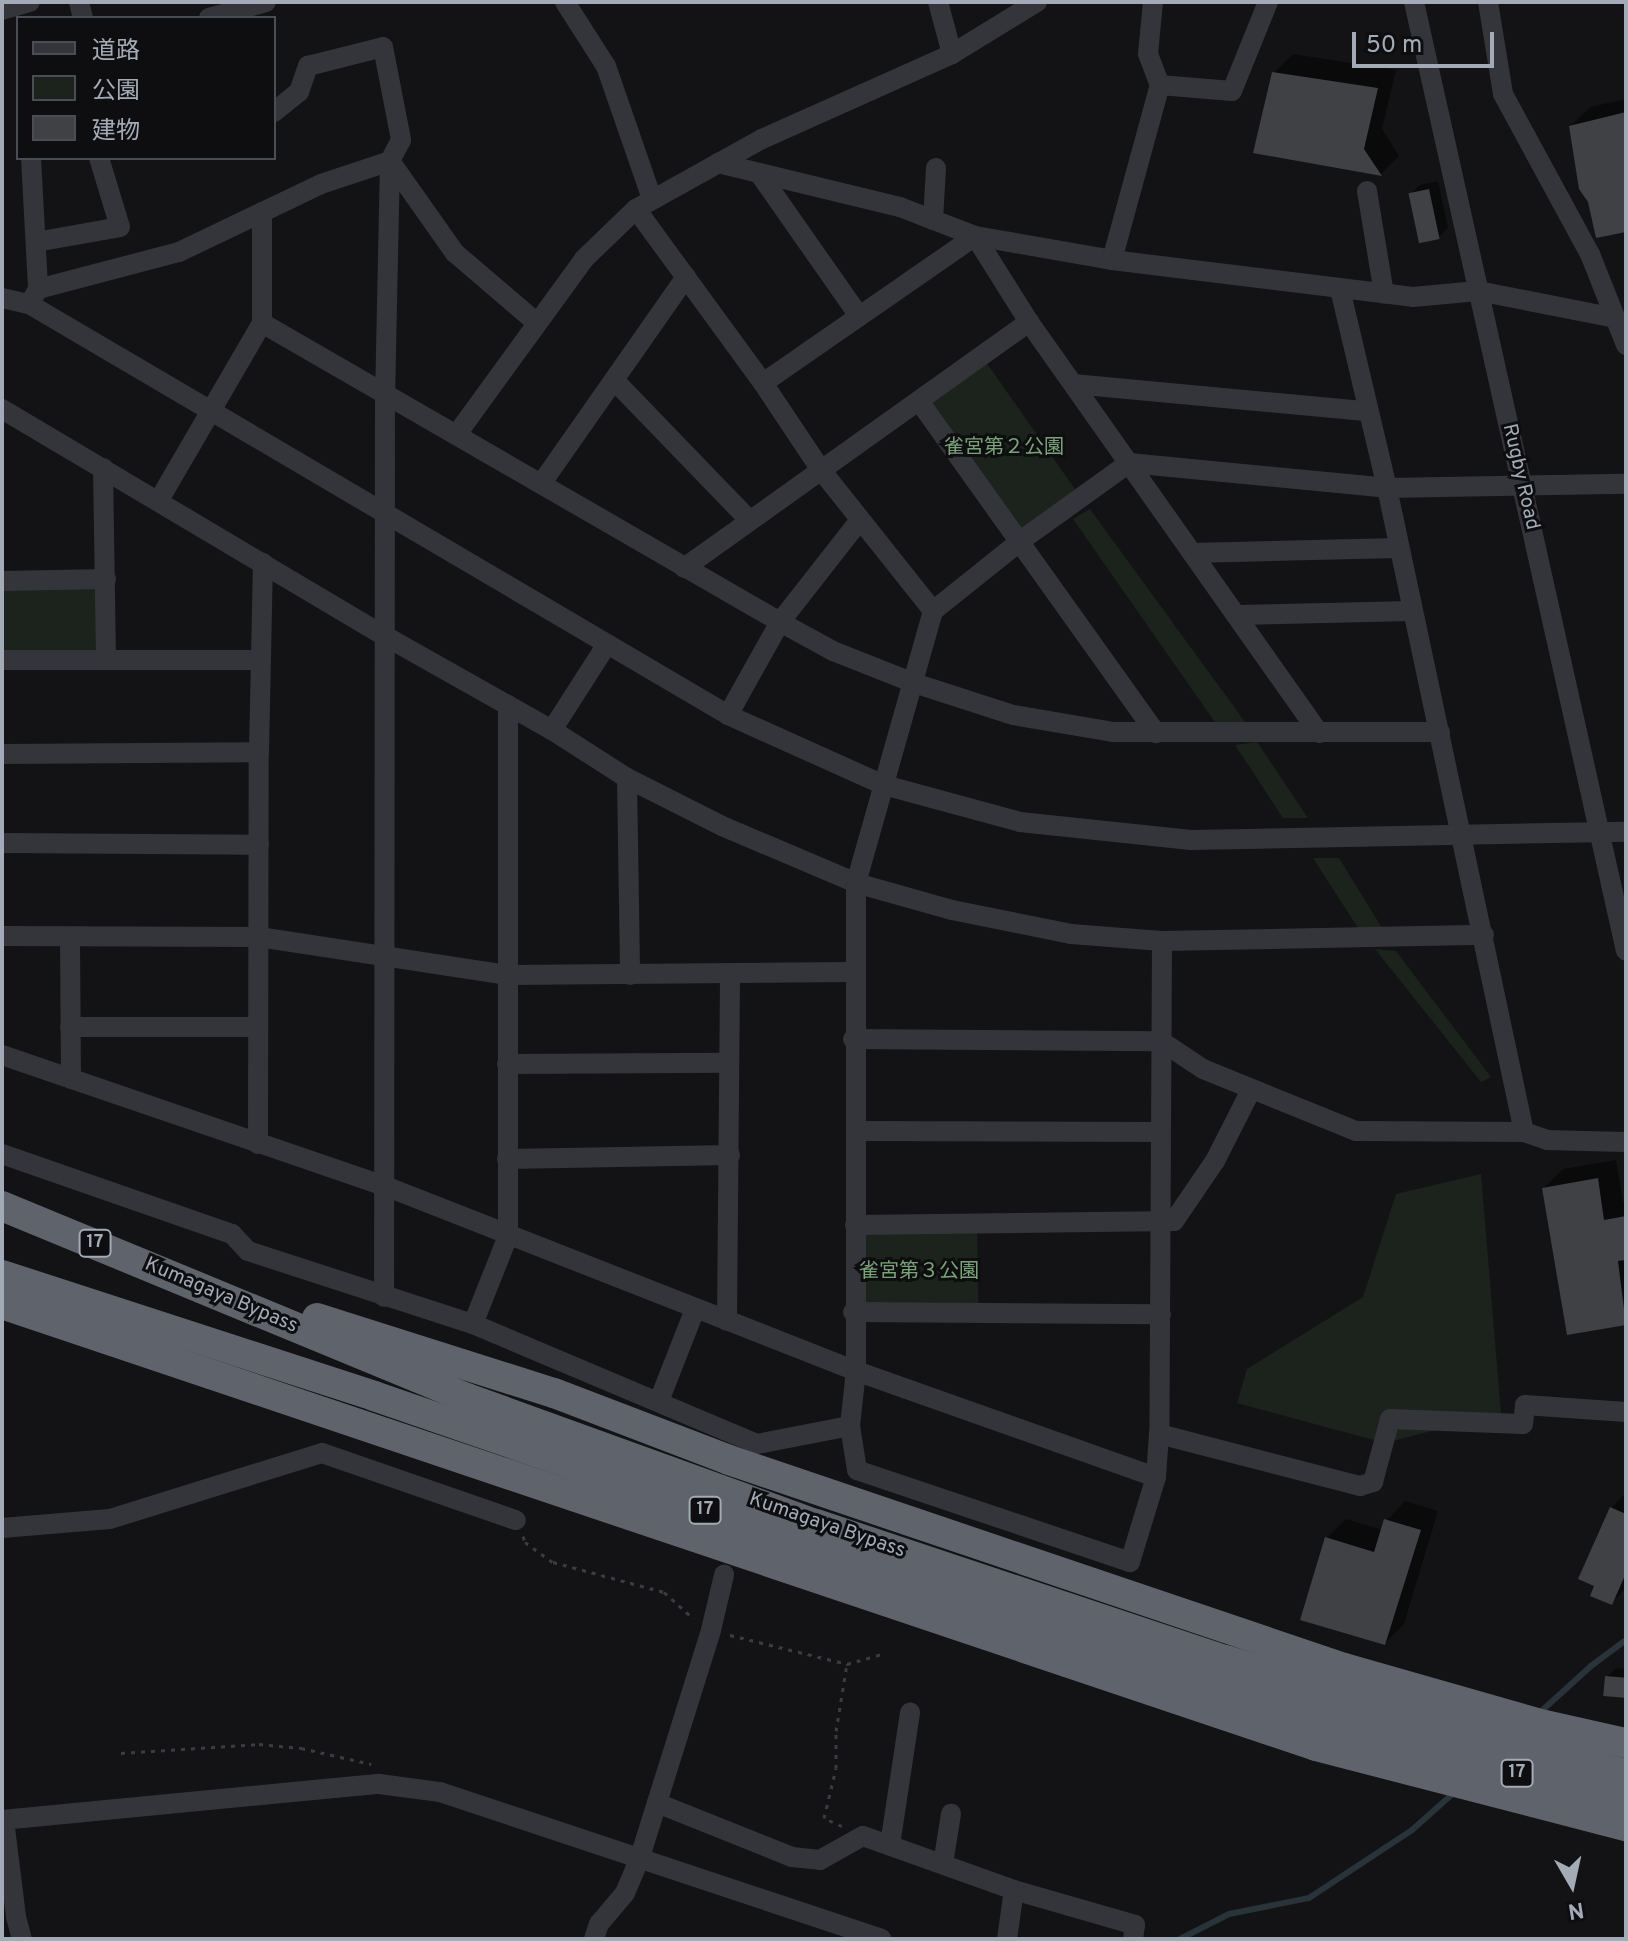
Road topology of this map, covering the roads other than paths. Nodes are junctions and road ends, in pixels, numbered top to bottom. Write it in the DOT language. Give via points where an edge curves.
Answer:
graph roads {
  1 [pos="30,2"];
  2 [pos="266,2"];
  3 [pos="938,2"];
  4 [pos="1037,2"];
  5 [pos="1153,2"];
  6 [pos="1268,2"];
  7 [pos="1414,2"];
  8 [pos="1488,2"];
  9 [pos="568,3"];
  10 [pos="2,10"];
  11 [pos="238,14"];
  12 [pos="952,54"];
  13 [pos="1160,85"];
  14 [pos="276,110"];
  15 [pos="31,160"];
  16 [pos="100,160"];
  17 [pos="390,161"];
  18 [pos="718,163"];
  19 [pos="936,168"];
  20 [pos="761,176"];
  21 [pos="1367,191"];
  22 [pos="644,204"];
  23 [pos="262,212"];
  24 [pos="933,220"];
  25 [pos="975,236"];
  26 [pos="36,242"];
  27 [pos="1112,260"];
  28 [pos="686,277"];
  29 [pos="1340,289"];
  30 [pos="1478,291"];
  31 [pos="1384,294"];
  32 [pos="33,297"];
  33 [pos="2,298"];
  34 [pos="859,316"];
  35 [pos="1615,318"];
  36 [pos="1029,322"];
  37 [pos="262,323"];
  38 [pos="537,323"];
  39 [pos="1626,345"];
  40 [pos="614,380"];
  41 [pos="763,383"];
  42 [pos="1073,384"];
  43 [pos="385,396"];
  44 [pos="919,401"];
  45 [pos="2,409"];
  46 [pos="210,410"];
  47 [pos="1366,411"];
  48 [pos="457,434"];
  49 [pos="1129,463"];
  50 [pos="103,468"];
  51 [pos="821,470"];
  52 [pos="541,484"];
  53 [pos="1626,484"];
  54 [pos="1522,487"];
  55 [pos="1387,488"];
  56 [pos="159,500"];
  57 [pos="386,513"];
  58 [pos="749,520"];
  59 [pos="860,520"];
  60 [pos="1019,542"];
  61 [pos="1399,548"];
  62 [pos="1193,553"];
  63 [pos="263,563"];
  64 [pos="684,568"];
  65 [pos="106,579"];
  66 [pos="2,581"];
  67 [pos="933,611"];
  68 [pos="1412,611"];
  69 [pos="1240,615"];
  70 [pos="780,622"];
  71 [pos="385,636"];
  72 [pos="607,644"];
  73 [pos="2,660"];
  74 [pos="106,660"];
  75 [pos="260,660"];
  76 [pos="914,683"];
  77 [pos="508,705"];
  78 [pos="728,715"];
  79 [pos="552,730"];
  80 [pos="1440,732"];
  81 [pos="1156,733"];
  82 [pos="1319,733"];
  83 [pos="259,752"];
  84 [pos="2,754"];
  85 [pos="627,778"];
  86 [pos="884,785"];
  87 [pos="1626,832"];
  88 [pos="1600,833"];
  89 [pos="1463,835"];
  90 [pos="2,843"];
  91 [pos="259,845"];
  92 [pos="856,883"];
  93 [pos="1484,935"];
  94 [pos="2,936"];
  95 [pos="70,937"];
  96 [pos="259,937"];
  97 [pos="1162,941"];
  98 [pos="1626,951"];
  99 [pos="383,956"];
  100 [pos="853,972"];
  101 [pos="730,974"];
  102 [pos="508,975"];
  103 [pos="630,975"];
  104 [pos="70,1027"];
  105 [pos="257,1027"];
  106 [pos="853,1039"];
  107 [pos="1161,1041"];
  108 [pos="2,1055"];
  109 [pos="727,1063"];
  110 [pos="507,1064"];
  111 [pos="71,1079"];
  112 [pos="1251,1090"];
  113 [pos="856,1131"];
  114 [pos="1160,1132"];
  115 [pos="1524,1132"];
  116 [pos="1626,1142"];
  117 [pos="258,1144"];
  118 [pos="2,1154"];
  119 [pos="730,1155"];
  120 [pos="507,1159"];
  121 [pos="385,1186"];
  122 [pos="2,1206"];
  123 [pos="1162,1224"];
  124 [pos="855,1225"];
  125 [pos="508,1236"];
  126 [pos="2,1275"];
  127 [pos="188,1280"];
  128 [pos="384,1297"];
  129 [pos="2,1304"];
  130 [pos="695,1309"];
  131 [pos="853,1312"];
  132 [pos="1161,1314"];
  133 [pos="727,1321"];
  134 [pos="473,1324"];
  135 [pos="856,1371"];
  136 [pos="659,1401"];
  137 [pos="1626,1412"];
  138 [pos="850,1426"];
  139 [pos="1159,1434"];
  140 [pos="1156,1477"];
  141 [pos="516,1520"];
  142 [pos="2,1528"];
  143 [pos="724,1575"];
  144 [pos="910,1713"];
  145 [pos="1626,1743"];
  146 [pos="1410,1744"];
  147 [pos="1626,1774"];
  148 [pos="1626,1801"];
  149 [pos="657,1803"];
  150 [pos="951,1814"];
  151 [pos="3,1820"];
  152 [pos="1626,1826"];
  153 [pos="890,1845"];
  154 [pos="640,1857"];
  155 [pos="943,1864"];
  156 [pos="1014,1890"];
  157 [pos="22,1939"];
  158 [pos="594,1939"];
  159 [pos="881,1939"];
  160 [pos="1007,1939"];
  161 [pos="1133,1939"];
  1 -- 10 [label="street"];
  2 -- 11 [label="street"];
  3 -- 12 [label="street"];
  4 -- 12 [label="street"];
  5 -- 13 [label="street" via="1148,54"];
  6 -- 13 [label="street" via="1232,91"];
  7 -- 30 [label="street, Rugby Road"];
  8 -- 35 [label="street" via="1503,94 1590,254"];
  9 -- 22 [label="street" via="606,66"];
  12 -- 18 [label="street"];
  13 -- 27 [label="street"];
  14 -- 17 [label="street" via="299,92 308,66 383,47 401,140"];
  15 -- 26 [label="street"];
  16 -- 26 [label="street" via="120,227"];
  17 -- 23 [label="street" via="321,184"];
  17 -- 38 [label="street" via="455,253"];
  17 -- 43 [label="street"];
  18 -- 20 [label="street"];
  18 -- 22 [label="street"];
  19 -- 24 [label="street"];
  20 -- 24 [label="street" via="844,192"];
  20 -- 34 [label="street"];
  21 -- 31 [label="street"];
  22 -- 28 [label="street"];
  22 -- 38 [label="street" via="584,259"];
  23 -- 32 [label="street" via="179,252"];
  23 -- 37 [label="street"];
  24 -- 25 [label="street"];
  25 -- 27 [label="street"];
  25 -- 34 [label="street"];
  25 -- 36 [label="street"];
  26 -- 32 [label="street"];
  27 -- 29 [label="street"];
  28 -- 40 [label="street"];
  28 -- 41 [label="street"];
  29 -- 31 [label="street"];
  29 -- 47 [label="street"];
  30 -- 31 [label="street"];
  30 -- 35 [label="street"];
  30 -- 54 [label="street, Rugby Road"];
  32 -- 33 [label="street"];
  32 -- 46 [label="street"];
  34 -- 41 [label="street"];
  35 -- 39 [label="street"];
  36 -- 42 [label="street"];
  36 -- 44 [label="street"];
  37 -- 43 [label="street"];
  37 -- 46 [label="street"];
  38 -- 48 [label="street"];
  40 -- 52 [label="street"];
  40 -- 58 [label="street"];
  41 -- 51 [label="street"];
  42 -- 47 [label="street"];
  42 -- 49 [label="street"];
  43 -- 48 [label="street"];
  43 -- 57 [label="street"];
  44 -- 51 [label="street"];
  44 -- 60 [label="street"];
  45 -- 50 [label="street"];
  46 -- 56 [label="street"];
  46 -- 57 [label="street"];
  47 -- 55 [label="street"];
  48 -- 52 [label="street"];
  49 -- 55 [label="street"];
  49 -- 60 [label="street"];
  49 -- 62 [label="street"];
  50 -- 56 [label="street"];
  50 -- 65 [label="street"];
  51 -- 58 [label="street"];
  51 -- 59 [label="street"];
  52 -- 64 [label="street"];
  53 -- 54 [label="street"];
  54 -- 55 [label="street"];
  54 -- 88 [label="street, Rugby Road"];
  55 -- 61 [label="street"];
  56 -- 63 [label="street"];
  57 -- 71 [label="street"];
  57 -- 72 [label="street"];
  58 -- 64 [label="street"];
  59 -- 67 [label="street"];
  59 -- 70 [label="street"];
  60 -- 67 [label="street"];
  60 -- 81 [label="street"];
  61 -- 62 [label="street"];
  61 -- 68 [label="street"];
  62 -- 69 [label="street"];
  63 -- 71 [label="street"];
  63 -- 75 [label="street"];
  64 -- 70 [label="street"];
  65 -- 66 [label="street"];
  65 -- 74 [label="street"];
  67 -- 76 [label="street"];
  68 -- 69 [label="street"];
  68 -- 80 [label="street"];
  69 -- 82 [label="street"];
  70 -- 76 [label="street" via="833,651"];
  70 -- 78 [label="street"];
  71 -- 77 [label="street"];
  71 -- 99 [label="street"];
  72 -- 78 [label="street"];
  72 -- 79 [label="street"];
  73 -- 74 [label="street"];
  74 -- 75 [label="street"];
  75 -- 83 [label="street"];
  76 -- 81 [label="street" via="1013,715 1113,732"];
  76 -- 86 [label="street"];
  77 -- 79 [label="street"];
  77 -- 102 [label="street"];
  78 -- 86 [label="street"];
  79 -- 85 [label="street"];
  80 -- 82 [label="street"];
  80 -- 89 [label="street"];
  81 -- 82 [label="street"];
  83 -- 84 [label="street"];
  83 -- 91 [label="street"];
  85 -- 92 [label="street" via="722,826"];
  85 -- 103 [label="street"];
  86 -- 89 [label="street" via="1020,822 1191,840"];
  86 -- 92 [label="street"];
  87 -- 88 [label="street"];
  88 -- 89 [label="street"];
  88 -- 98 [label="street, Rugby Road"];
  89 -- 93 [label="street"];
  90 -- 91 [label="street"];
  91 -- 96 [label="street"];
  92 -- 97 [label="street" via="952,910 1071,934"];
  92 -- 100 [label="street"];
  93 -- 97 [label="street"];
  93 -- 115 [label="street"];
  94 -- 95 [label="street"];
  95 -- 96 [label="street"];
  95 -- 104 [label="street"];
  96 -- 99 [label="street"];
  96 -- 105 [label="street"];
  97 -- 107 [label="street"];
  99 -- 102 [label="street"];
  99 -- 121 [label="street"];
  100 -- 101 [label="street"];
  100 -- 106 [label="street"];
  101 -- 103 [label="street"];
  101 -- 109 [label="street"];
  102 -- 103 [label="street"];
  102 -- 110 [label="street"];
  104 -- 105 [label="street"];
  104 -- 111 [label="street"];
  105 -- 117 [label="street"];
  106 -- 107 [label="street"];
  106 -- 113 [label="street"];
  107 -- 112 [label="street" via="1203,1069"];
  107 -- 114 [label="street"];
  108 -- 111 [label="street"];
  109 -- 110 [label="street"];
  109 -- 119 [label="street"];
  110 -- 120 [label="street"];
  111 -- 117 [label="street"];
  112 -- 115 [label="street" via="1356,1131"];
  112 -- 123 [label="street" via="1215,1161 1174,1221"];
  113 -- 114 [label="street"];
  113 -- 124 [label="street"];
  114 -- 123 [label="street"];
  115 -- 116 [label="street" via="1547,1140"];
  117 -- 121 [label="street"];
  118 -- 128 [label="street" via="232,1234 248,1251"];
  119 -- 120 [label="street"];
  119 -- 133 [label="street"];
  120 -- 125 [label="street"];
  121 -- 125 [label="street"];
  121 -- 128 [label="street"];
  122 -- 127 [label="highway, Kumagaya Bypass / 17"];
  123 -- 124 [label="street"];
  123 -- 132 [label="street"];
  124 -- 131 [label="street"];
  125 -- 130 [label="street"];
  125 -- 134 [label="street"];
  126 -- 146 [label="highway, Kumagaya Bypass / 17" via="374,1396 1222,1689"];
  127 -- 145 [label="highway, 17" via="438,1354 959,1539 1344,1668"];
  127 -- 146 [label="highway, Kumagaya Bypass / 17" via="467,1398 816,1524 1211,1656"];
  128 -- 134 [label="street"];
  129 -- 146 [label="highway, 17" via="1316,1746"];
  130 -- 133 [label="street"];
  130 -- 136 [label="street"];
  131 -- 132 [label="street"];
  131 -- 135 [label="street"];
  132 -- 139 [label="street"];
  133 -- 135 [label="street"];
  134 -- 136 [label="street"];
  135 -- 138 [label="street"];
  135 -- 140 [label="street"];
  136 -- 138 [label="street" via="757,1444"];
  137 -- 139 [label="street" via="1525,1405 1523,1424 1390,1419 1373,1482 1360,1486"];
  138 -- 140 [label="street" via="857,1470 1130,1562"];
  139 -- 140 [label="street"];
  141 -- 142 [label="street" via="322,1453 110,1519"];
  143 -- 149 [label="street"];
  144 -- 153 [label="street"];
  146 -- 147 [label="highway, Kumagaya Bypass / 17"];
  146 -- 148 [label="highway, Kumagaya Bypass / 17"];
  146 -- 152 [label="highway, 17" via="1477,1789"];
  149 -- 153 [label="street" via="792,1857 820,1860 863,1836"];
  149 -- 154 [label="street"];
  150 -- 155 [label="street"];
  151 -- 154 [label="street" via="379,1784 440,1792"];
  151 -- 157 [label="street"];
  153 -- 155 [label="street"];
  154 -- 158 [label="street" via="625,1893 599,1924"];
  154 -- 159 [label="street"];
  155 -- 156 [label="street"];
  156 -- 160 [label="street"];
  156 -- 161 [label="street" via="1135,1925"];
}
